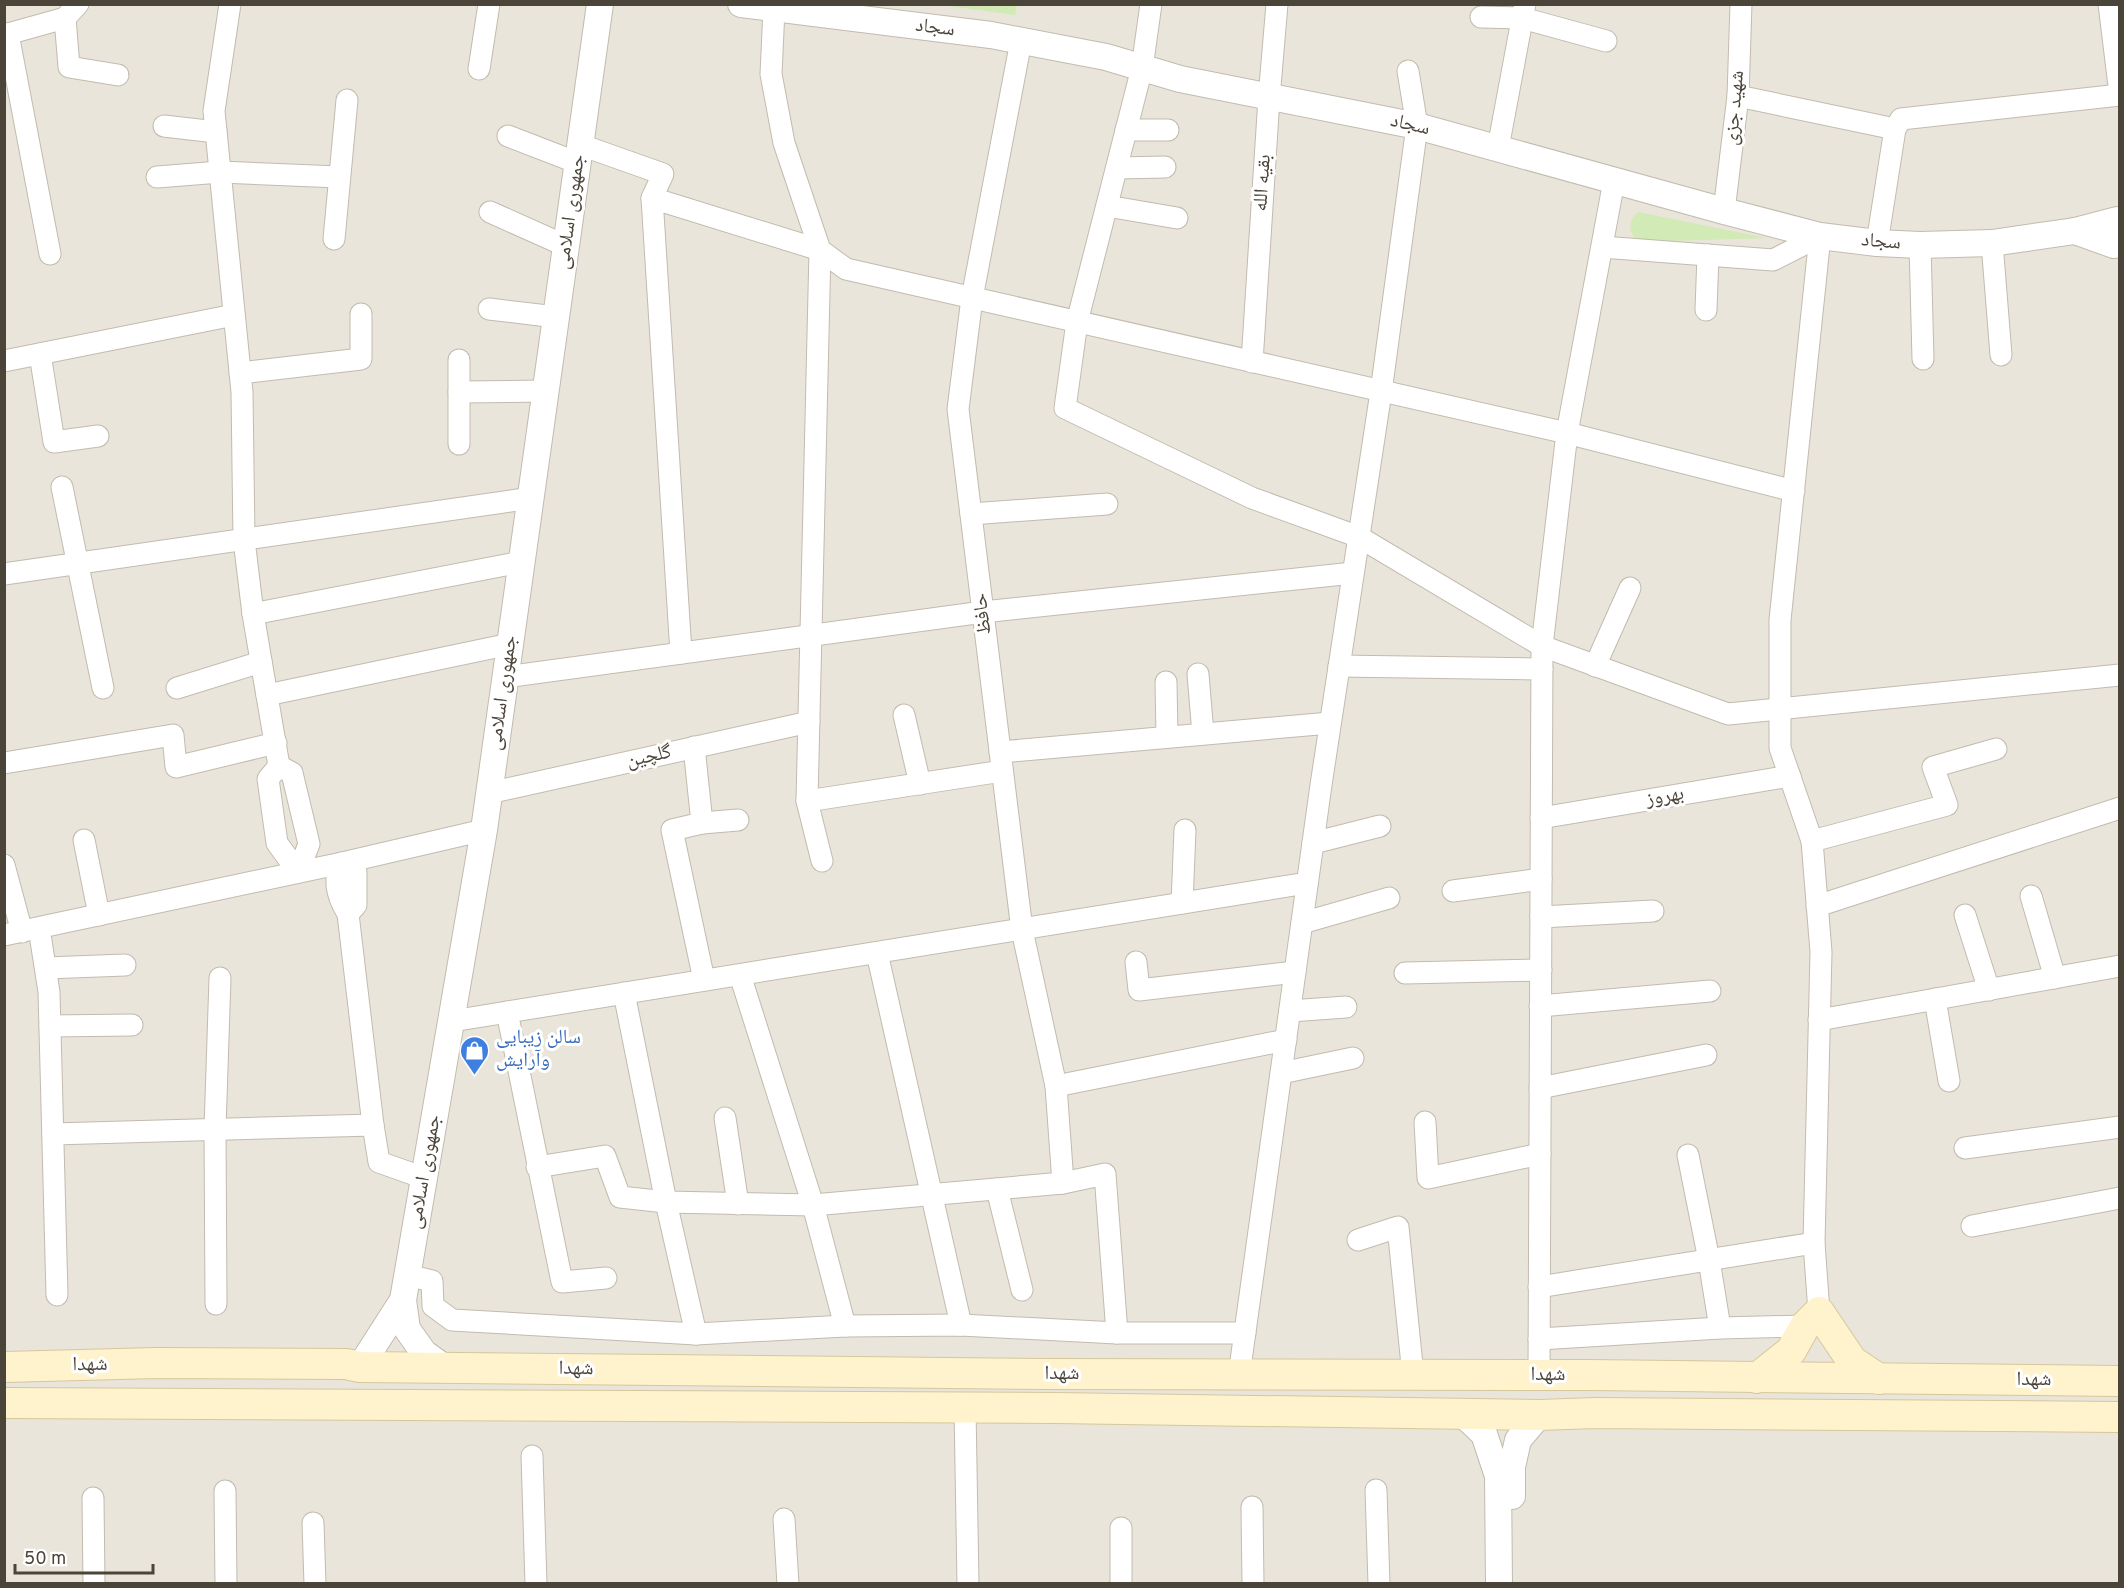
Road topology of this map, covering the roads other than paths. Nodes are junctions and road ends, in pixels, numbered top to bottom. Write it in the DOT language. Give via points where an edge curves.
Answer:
graph roads {
  1 [pos="230,4"];
  2 [pos="489,4"];
  3 [pos="600,4"];
  4 [pos="741,4"];
  5 [pos="1151,4"];
  6 [pos="1277,4"];
  7 [pos="1741,4"];
  8 [pos="788,8"];
  9 [pos="72,11"];
  10 [pos="1524,11"];
  11 [pos="1482,17"];
  12 [pos="2113,17"];
  13 [pos="6,34"];
  14 [pos="1021,41"];
  15 [pos="1606,41"];
  16 [pos="1142,68"];
  17 [pos="479,69"];
  18 [pos="1408,71"];
  19 [pos="118,75"];
  20 [pos="2120,94"];
  21 [pos="1738,96"];
  22 [pos="1269,98"];
  23 [pos="347,100"];
  24 [pos="164,126"];
  25 [pos="1417,126"];
  26 [pos="1895,129"];
  27 [pos="1126,130"];
  28 [pos="1168,130"];
  29 [pos="216,132"];
  30 [pos="508,136"];
  31 [pos="1498,148"];
  32 [pos="579,154"];
  33 [pos="1165,167"];
  34 [pos="1116,168"];
  35 [pos="220,172"];
  36 [pos="158,177"];
  37 [pos="339,177"];
  38 [pos="1614,181"];
  39 [pos="652,198"];
  40 [pos="1107,206"];
  41 [pos="490,212"];
  42 [pos="1724,212"];
  43 [pos="1178,218"];
  44 [pos="2118,234"];
  45 [pos="1820,236"];
  46 [pos="334,239"];
  47 [pos="1877,243"];
  48 [pos="1992,243"];
  49 [pos="1920,245"];
  50 [pos="566,246"];
  51 [pos="1602,247"];
  52 [pos="820,250"];
  53 [pos="50,254"];
  54 [pos="1708,255"];
  55 [pos="972,298"];
  56 [pos="489,309"];
  57 [pos="1706,310"];
  58 [pos="361,314"];
  59 [pos="234,315"];
  60 [pos="556,317"];
  61 [pos="1077,322"];
  62 [pos="40,354"];
  63 [pos="2001,356"];
  64 [pos="1923,359"];
  65 [pos="459,360"];
  66 [pos="4,361"];
  67 [pos="1252,362"];
  68 [pos="240,373"];
  69 [pos="459,392"];
  70 [pos="546,392"];
  71 [pos="1381,392"];
  72 [pos="1567,433"];
  73 [pos="98,436"];
  74 [pos="459,444"];
  75 [pos="62,487"];
  76 [pos="1794,491"];
  77 [pos="531,498"];
  78 [pos="1107,504"];
  79 [pos="971,514"];
  80 [pos="1359,537"];
  81 [pos="244,540"];
  82 [pos="521,562"];
  83 [pos="77,564"];
  84 [pos="1353,573"];
  85 [pos="4,574"];
  86 [pos="1630,588"];
  87 [pos="983,612"];
  88 [pos="253,614"];
  89 [pos="812,636"];
  90 [pos="510,644"];
  91 [pos="1542,646"];
  92 [pos="681,653"];
  93 [pos="261,662"];
  94 [pos="1339,666"];
  95 [pos="1595,666"];
  96 [pos="1542,669"];
  97 [pos="1198,674"];
  98 [pos="2120,675"];
  99 [pos="505,677"];
  100 [pos="1166,682"];
  101 [pos="103,688"];
  102 [pos="177,688"];
  103 [pos="267,695"];
  104 [pos="1780,708"];
  105 [pos="904,715"];
  106 [pos="809,722"];
  107 [pos="1330,723"];
  108 [pos="1203,734"];
  109 [pos="1167,737"];
  110 [pos="276,743"];
  111 [pos="694,747"];
  112 [pos="1996,749"];
  113 [pos="1001,762"];
  114 [pos="4,763"];
  115 [pos="279,766"];
  116 [pos="1790,776"];
  117 [pos="920,784"];
  118 [pos="489,793"];
  119 [pos="807,801"];
  120 [pos="2120,808"];
  121 [pos="1541,818"];
  122 [pos="738,820"];
  123 [pos="702,823"];
  124 [pos="1380,826"];
  125 [pos="484,830"];
  126 [pos="1185,830"];
  127 [pos="84,840"];
  128 [pos="1812,841"];
  129 [pos="1313,843"];
  130 [pos="822,861"];
  131 [pos="342,863"];
  132 [pos="4,865"];
  133 [pos="298,872"];
  134 [pos="1541,879"];
  135 [pos="1307,883"];
  136 [pos="1453,891"];
  137 [pos="2031,896"];
  138 [pos="1389,898"];
  139 [pos="1182,903"];
  140 [pos="1817,906"];
  141 [pos="1653,910"];
  142 [pos="99,915"];
  143 [pos="1965,915"];
  144 [pos="1541,917"];
  145 [pos="1302,923"];
  146 [pos="1022,930"];
  147 [pos="22,932"];
  148 [pos="877,953"];
  149 [pos="1136,962"];
  150 [pos="125,965"];
  151 [pos="2120,966"];
  152 [pos="46,968"];
  153 [pos="1541,970"];
  154 [pos="1295,972"];
  155 [pos="1405,973"];
  156 [pos="740,975"];
  157 [pos="220,978"];
  158 [pos="2055,978"];
  159 [pos="704,980"];
  160 [pos="1989,990"];
  161 [pos="1710,991"];
  162 [pos="624,993"];
  163 [pos="1935,999"];
  164 [pos="1540,1006"];
  165 [pos="1346,1007"];
  166 [pos="1290,1011"];
  167 [pos="507,1012"];
  168 [pos="1819,1020"];
  169 [pos="452,1021"];
  170 [pos="132,1025"];
  171 [pos="50,1026"];
  172 [pos="1286,1040"];
  173 [pos="1706,1055"];
  174 [pos="1353,1058"];
  175 [pos="1281,1073"];
  176 [pos="1949,1081"];
  177 [pos="1056,1086"];
  178 [pos="1540,1088"];
  179 [pos="725,1118"];
  180 [pos="1425,1122"];
  181 [pos="373,1125"];
  182 [pos="2120,1126"];
  183 [pos="215,1129"];
  184 [pos="53,1134"];
  185 [pos="1965,1148"];
  186 [pos="1540,1154"];
  187 [pos="1688,1155"];
  188 [pos="537,1167"];
  189 [pos="424,1178"];
  190 [pos="1063,1184"];
  191 [pos="997,1189"];
  192 [pos="931,1195"];
  193 [pos="2120,1198"];
  194 [pos="666,1202"];
  195 [pos="738,1204"];
  196 [pos="813,1205"];
  197 [pos="1972,1226"];
  198 [pos="1358,1240"];
  199 [pos="1814,1243"];
  200 [pos="1709,1260"];
  201 [pos="407,1275"];
  202 [pos="606,1278"];
  203 [pos="1539,1287"];
  204 [pos="1023,1290"];
  205 [pos="57,1295"];
  206 [pos="403,1300"];
  207 [pos="216,1304"];
  208 [pos="1812,1319"];
  209 [pos="961,1325"];
  210 [pos="845,1326"];
  211 [pos="1720,1328"];
  212 [pos="1117,1333"];
  213 [pos="1245,1333"];
  214 [pos="696,1334"];
  215 [pos="1539,1339"];
  216 [pos="157,1363"];
  217 [pos="4,1366"];
  218 [pos="353,1366"];
  219 [pos="445,1368"];
  220 [pos="850,1372"];
  221 [pos="1239,1375"];
  222 [pos="1413,1375"];
  223 [pos="1539,1375"];
  224 [pos="1757,1378"];
  225 [pos="1879,1379"];
  226 [pos="2116,1379"];
  227 [pos="9,1402"];
  228 [pos="177,1405"];
  229 [pos="850,1407"];
  230 [pos="965,1408"];
  231 [pos="1463,1414"];
  232 [pos="1539,1415"];
  233 [pos="2120,1417"];
  234 [pos="532,1456"];
  235 [pos="1376,1490"];
  236 [pos="225,1491"];
  237 [pos="93,1498"];
  238 [pos="1252,1507"];
  239 [pos="784,1518"];
  240 [pos="313,1523"];
  241 [pos="1121,1528"];
  242 [pos="94,1584"];
  243 [pos="226,1584"];
  244 [pos="315,1584"];
  245 [pos="536,1584"];
  246 [pos="788,1584"];
  247 [pos="968,1584"];
  248 [pos="1121,1584"];
  249 [pos="1253,1584"];
  250 [pos="1379,1584"];
  251 [pos="1499,1584"];
  252 [pos="1515,1584"];
  1 -- 29 [label="street" via="214,111"];
  2 -- 17 [label="street"];
  3 -- 32 [label="street, جمهوری اسلامی"];
  4 -- 8 [label="street, سجاد"];
  5 -- 16 [label="street"];
  6 -- 22 [label="street, بقیه الله"];
  7 -- 21 [label="street, شهید جزی"];
  8 -- 14 [label="street, سجاد"];
  8 -- 52 [label="street" via="771,74 784,143"];
  9 -- 13 [label="street"];
  9 -- 19 [label="street" via="69,67"];
  10 -- 11 [label="street"];
  10 -- 15 [label="street"];
  10 -- 31 [label="street"];
  12 -- 20 [label="street"];
  13 -- 53 [label="street"];
  14 -- 16 [label="street, سجاد"];
  14 -- 55 [label="street, حافظ"];
  16 -- 22 [label="street, سجاد"];
  16 -- 27 [label="street"];
  18 -- 25 [label="street"];
  20 -- 26 [label="street" via="1901,119"];
  21 -- 26 [label="street"];
  21 -- 42 [label="street, شهید جزی"];
  22 -- 25 [label="street, سجاد"];
  22 -- 67 [label="street, بقیه الله"];
  23 -- 37 [label="street"];
  24 -- 29 [label="street"];
  25 -- 31 [label="street, سجاد"];
  25 -- 71 [label="street"];
  26 -- 47 [label="street"];
  27 -- 28 [label="street"];
  27 -- 34 [label="street"];
  29 -- 35 [label="street"];
  30 -- 32 [label="street"];
  31 -- 38 [label="street, سجاد"];
  32 -- 39 [label="street" via="663,174"];
  32 -- 50 [label="street, جمهوری اسلامی"];
  33 -- 34 [label="street"];
  34 -- 40 [label="street"];
  35 -- 36 [label="street"];
  35 -- 37 [label="street"];
  35 -- 59 [label="street"];
  37 -- 46 [label="street"];
  38 -- 42 [label="street, سجاد"];
  38 -- 51 [label="street"];
  39 -- 52 [label="street"];
  39 -- 92 [label="street"];
  40 -- 43 [label="street"];
  40 -- 61 [label="street"];
  41 -- 50 [label="street"];
  42 -- 45 [label="street, سجاد"];
  44 -- 48 [label="street, سجاد" via="2075,231"];
  45 -- 47 [label="street, سجاد"];
  45 -- 54 [label="street" via="1773,260"];
  45 -- 76 [label="street"];
  47 -- 49 [label="street, سجاد"];
  48 -- 49 [label="street, سجاد"];
  48 -- 63 [label="street"];
  49 -- 64 [label="street"];
  50 -- 60 [label="street, جمهوری اسلامی"];
  51 -- 54 [label="street"];
  51 -- 72 [label="street"];
  52 -- 55 [label="street" via="846,269"];
  52 -- 89 [label="street"];
  54 -- 57 [label="street"];
  55 -- 61 [label="street"];
  55 -- 79 [label="street, حافظ" via="958,409"];
  56 -- 60 [label="street"];
  58 -- 68 [label="street" via="362,359"];
  59 -- 62 [label="street"];
  59 -- 68 [label="street"];
  60 -- 70 [label="street, جمهوری اسلامی"];
  61 -- 67 [label="street"];
  61 -- 80 [label="street" via="1065,408 1252,498"];
  62 -- 66 [label="street"];
  62 -- 73 [label="street" via="54,442"];
  65 -- 69 [label="street"];
  67 -- 71 [label="street"];
  68 -- 81 [label="street"];
  69 -- 70 [label="street"];
  69 -- 74 [label="street"];
  70 -- 77 [label="street, جمهوری اسلامی"];
  71 -- 72 [label="street"];
  71 -- 80 [label="street"];
  72 -- 76 [label="street"];
  72 -- 91 [label="street"];
  75 -- 83 [label="street"];
  76 -- 104 [label="street" via="1780,620"];
  77 -- 81 [label="street"];
  77 -- 82 [label="street, جمهوری اسلامی"];
  78 -- 79 [label="street"];
  79 -- 87 [label="street, حافظ"];
  80 -- 84 [label="street"];
  80 -- 91 [label="street"];
  81 -- 83 [label="street"];
  81 -- 88 [label="street"];
  82 -- 88 [label="street"];
  82 -- 90 [label="street, جمهوری اسلامی"];
  83 -- 85 [label="street"];
  83 -- 101 [label="street"];
  84 -- 87 [label="street"];
  84 -- 94 [label="street"];
  86 -- 95 [label="street"];
  87 -- 89 [label="street"];
  87 -- 113 [label="street, حافظ"];
  88 -- 93 [label="street"];
  89 -- 92 [label="street"];
  89 -- 106 [label="street"];
  90 -- 99 [label="street, جمهوری اسلامی"];
  90 -- 103 [label="street"];
  91 -- 95 [label="street"];
  91 -- 96 [label="street"];
  92 -- 99 [label="street"];
  93 -- 102 [label="street"];
  93 -- 103 [label="street"];
  94 -- 96 [label="street"];
  94 -- 107 [label="street"];
  95 -- 104 [label="street" via="1728,714"];
  96 -- 121 [label="street"];
  97 -- 108 [label="street"];
  98 -- 104 [label="street"];
  99 -- 118 [label="street, جمهوری اسلامی"];
  100 -- 109 [label="street"];
  103 -- 110 [label="street"];
  104 -- 116 [label="street" via="1780,748"];
  105 -- 117 [label="street"];
  106 -- 111 [label="street, گلچین"];
  106 -- 119 [label="street"];
  107 -- 108 [label="street"];
  107 -- 129 [label="street"];
  108 -- 109 [label="street"];
  109 -- 113 [label="street"];
  110 -- 114 [label="street" via="176,767 173,735"];
  110 -- 115 [label="street"];
  111 -- 118 [label="street, گلچین"];
  111 -- 123 [label="street"];
  112 -- 128 [label="street" via="1933,767 1947,806"];
  113 -- 117 [label="street"];
  113 -- 146 [label="street, حافظ"];
  115 -- 133 [label="street" via="268,779 277,843"];
  115 -- 133 [label="street" via="292,773 309,844"];
  116 -- 121 [label="street, بهروز"];
  116 -- 128 [label="street"];
  117 -- 119 [label="street"];
  118 -- 125 [label="street, جمهوری اسلامی"];
  119 -- 130 [label="street"];
  120 -- 140 [label="street"];
  121 -- 134 [label="street"];
  122 -- 123 [label="street"];
  123 -- 159 [label="street" via="672,830"];
  124 -- 129 [label="street"];
  125 -- 131 [label="street"];
  125 -- 169 [label="street, جمهوری اسلامی"];
  126 -- 139 [label="street"];
  127 -- 142 [label="street"];
  128 -- 140 [label="street"];
  129 -- 135 [label="street"];
  131 -- 133 [label="street"];
  131 -- 181 [label="street" via="336,873 339,900 348,914"];
  132 -- 147 [label="street"];
  133 -- 142 [label="street"];
  134 -- 136 [label="street"];
  134 -- 144 [label="street"];
  135 -- 139 [label="street"];
  135 -- 145 [label="street"];
  137 -- 158 [label="street"];
  138 -- 145 [label="street"];
  139 -- 146 [label="street"];
  140 -- 168 [label="street" via="1821,952"];
  141 -- 144 [label="street"];
  142 -- 147 [label="street"];
  143 -- 160 [label="street"];
  144 -- 153 [label="street"];
  145 -- 154 [label="street"];
  146 -- 148 [label="street"];
  146 -- 177 [label="street, حافظ"];
  147 -- 152 [label="street"];
  148 -- 156 [label="street"];
  148 -- 192 [label="street"];
  149 -- 154 [label="street" via="1138,990"];
  150 -- 152 [label="street"];
  151 -- 158 [label="street"];
  152 -- 171 [label="street"];
  153 -- 155 [label="street"];
  153 -- 164 [label="street"];
  154 -- 166 [label="street"];
  156 -- 159 [label="street"];
  156 -- 196 [label="street"];
  157 -- 183 [label="street"];
  158 -- 160 [label="street"];
  159 -- 162 [label="street"];
  160 -- 163 [label="street"];
  161 -- 164 [label="street"];
  162 -- 167 [label="street"];
  162 -- 194 [label="street"];
  163 -- 168 [label="street"];
  163 -- 176 [label="street"];
  164 -- 178 [label="street"];
  165 -- 166 [label="street"];
  166 -- 172 [label="street"];
  167 -- 169 [label="street"];
  167 -- 188 [label="street"];
  168 -- 199 [label="street"];
  169 -- 189 [label="street, جمهوری اسلامی"];
  170 -- 171 [label="street"];
  171 -- 184 [label="street"];
  172 -- 175 [label="street"];
  172 -- 177 [label="street"];
  173 -- 178 [label="street"];
  174 -- 175 [label="street"];
  175 -- 213 [label="street"];
  177 -- 190 [label="street, حافظ"];
  178 -- 186 [label="street"];
  179 -- 195 [label="street"];
  180 -- 186 [label="street" via="1428,1178"];
  181 -- 183 [label="street"];
  181 -- 189 [label="street" via="380,1162"];
  182 -- 185 [label="street"];
  183 -- 184 [label="street"];
  183 -- 207 [label="street"];
  184 -- 205 [label="street"];
  186 -- 203 [label="street"];
  187 -- 200 [label="street"];
  188 -- 194 [label="street" via="605,1156 620,1197"];
  188 -- 202 [label="street" via="562,1282"];
  189 -- 201 [label="street, جمهوری اسلامی"];
  190 -- 191 [label="street"];
  190 -- 212 [label="street" via="1105,1174"];
  191 -- 192 [label="street"];
  191 -- 204 [label="street"];
  192 -- 196 [label="street"];
  192 -- 209 [label="street"];
  193 -- 197 [label="street"];
  194 -- 195 [label="street"];
  194 -- 214 [label="street"];
  195 -- 196 [label="street"];
  196 -- 210 [label="street"];
  198 -- 222 [label="street" via="1398,1227"];
  199 -- 200 [label="street"];
  199 -- 208 [label="street"];
  200 -- 203 [label="street"];
  200 -- 211 [label="street"];
  201 -- 206 [label="street, جمهوری اسلامی"];
  201 -- 214 [label="street" via="432,1281 433,1306 452,1320"];
  203 -- 215 [label="street"];
  206 -- 218 [label="street, جمهوری اسلامی"];
  206 -- 219 [label="street" via="407,1329 424,1353"];
  208 -- 211 [label="street"];
  208 -- 224 [label="main road" via="1791,1351"];
  208 -- 225 [label="main road" via="1852,1361"];
  209 -- 210 [label="street"];
  209 -- 212 [label="street"];
  210 -- 214 [label="street"];
  211 -- 215 [label="street"];
  212 -- 213 [label="street"];
  213 -- 221 [label="street"];
  215 -- 223 [label="street"];
  216 -- 217 [label="main road, شهدا"];
  216 -- 218 [label="main road, شهدا"];
  216 -- 227 [label="main road" via="137,1379 64,1384"];
  218 -- 219 [label="main road, شهدا"];
  218 -- 228 [label="main road" via="286,1381 198,1380"];
  219 -- 220 [label="main road, شهدا"];
  220 -- 221 [label="main road, شهدا"];
  220 -- 229 [label="main road"];
  221 -- 222 [label="main road, شهدا"];
  222 -- 223 [label="main road, شهدا"];
  223 -- 224 [label="main road, شهدا"];
  224 -- 225 [label="main road, شهدا"];
  225 -- 226 [label="main road, شهدا"];
  227 -- 228 [label="main road, شهدا"];
  228 -- 229 [label="main road, شهدا"];
  229 -- 230 [label="main road, شهدا"];
  230 -- 231 [label="main road, شهدا"];
  230 -- 247 [label="street"];
  231 -- 232 [label="main road, شهدا"];
  231 -- 251 [label="street" via="1484,1434 1498,1476"];
  232 -- 233 [label="main road, شهدا"];
  232 -- 252 [label="street" via="1518,1440 1512,1467"];
  234 -- 245 [label="street"];
  235 -- 250 [label="street"];
  236 -- 243 [label="street"];
  237 -- 242 [label="street"];
  238 -- 249 [label="street"];
  239 -- 246 [label="street"];
  240 -- 244 [label="street"];
  241 -- 248 [label="street"];
}
